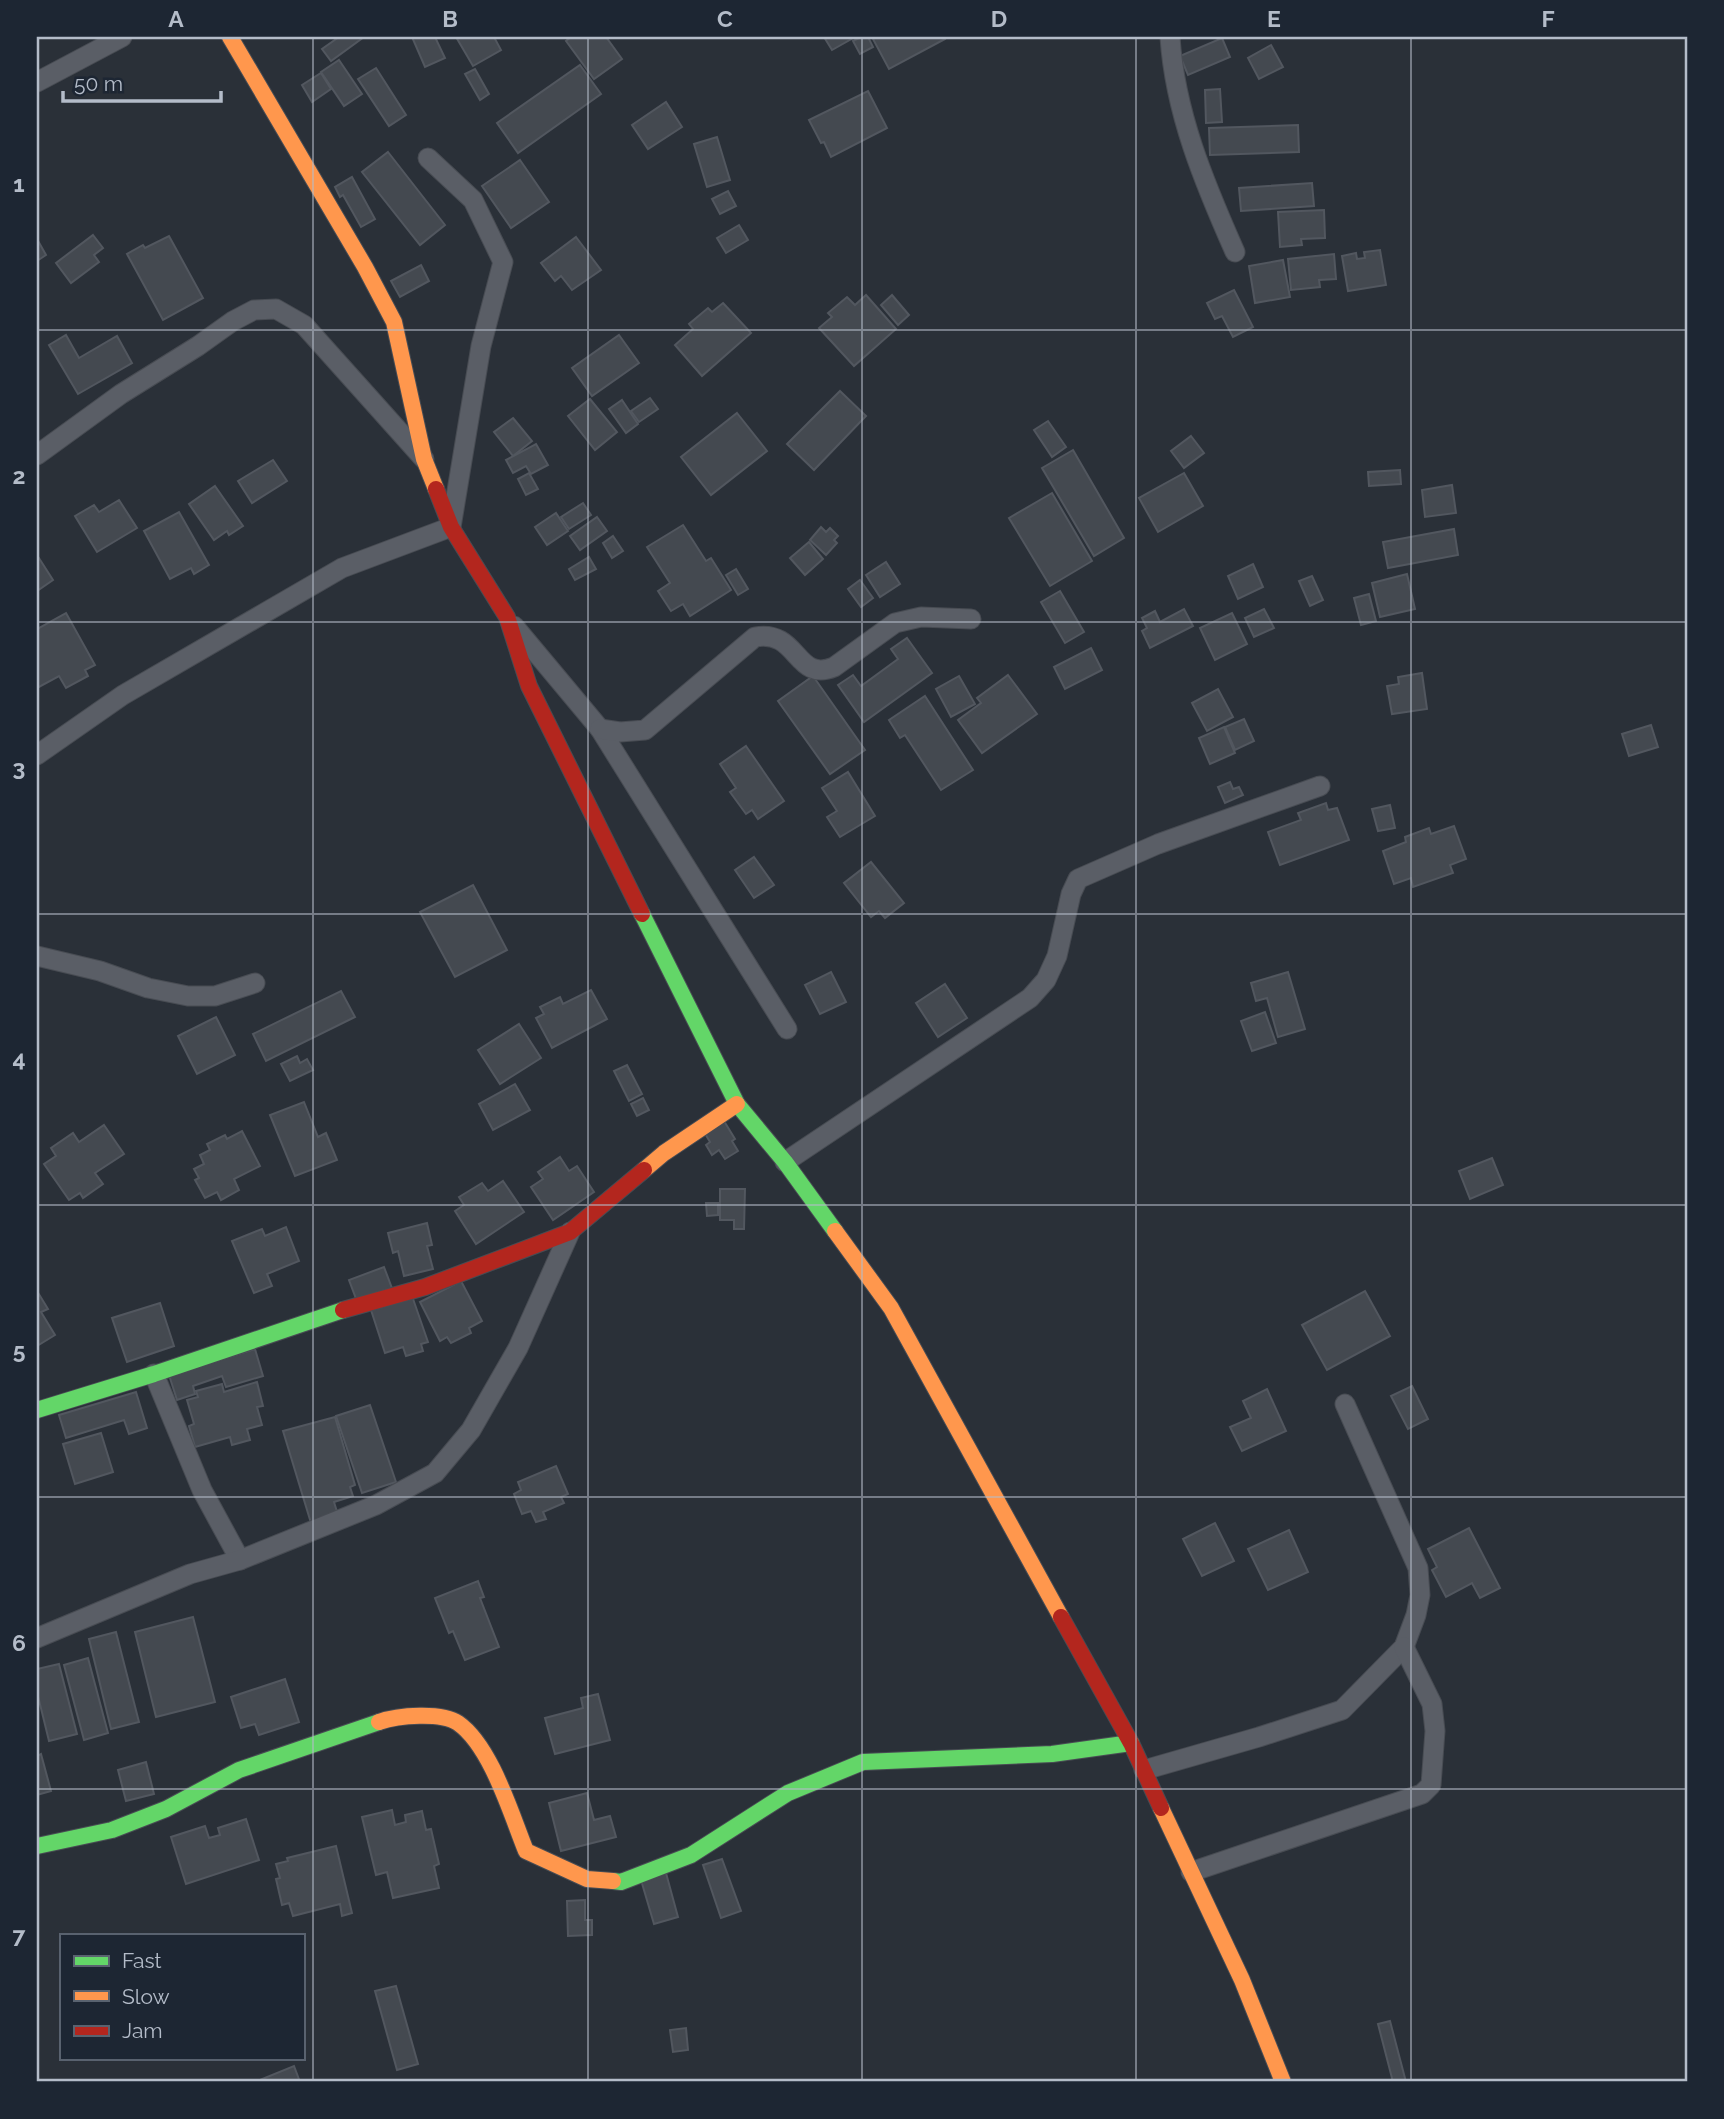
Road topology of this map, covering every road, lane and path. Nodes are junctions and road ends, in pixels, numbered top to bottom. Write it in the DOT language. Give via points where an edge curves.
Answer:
graph roads {
  1 [pos="122,37"];
  2 [pos="230,37"];
  3 [pos="1170,37"];
  4 [pos="37,82"];
  5 [pos="428,158"];
  6 [pos="1235,252"];
  7 [pos="37,454"];
  8 [pos="424,459"];
  9 [pos="451,527"];
  10 [pos="507,617"];
  11 [pos="971,619"];
  12 [pos="600,729"];
  13 [pos="37,755"];
  14 [pos="1320,786"];
  15 [pos="37,956"];
  16 [pos="255,983"];
  17 [pos="787,1029"];
  18 [pos="737,1104"];
  19 [pos="785,1163"];
  20 [pos="570,1231"];
  21 [pos="154,1374"];
  22 [pos="1345,1404"];
  23 [pos="37,1409"];
  24 [pos="240,1560"];
  25 [pos="37,1638"];
  26 [pos="1404,1647"];
  27 [pos="1131,1743"];
  28 [pos="1144,1770"];
  29 [pos="37,1846"];
  30 [pos="1191,1872"];
  31 [pos="1283,2082"];
  1 -- 4 [label="street"];
  2 -- 8 [label="street" via="394,322"];
  3 -- 6 [label="street" via="1179,107 1205,185"];
  5 -- 9 [label="street" via="473,200 503,262 481,346"];
  7 -- 8 [label="street" via="233,321 254,310 275,309 304,325"];
  8 -- 9 [label="street"];
  9 -- 10 [label="street"];
  9 -- 13 [label="street" via="342,568 123,695"];
  10 -- 12 [label="street"];
  10 -- 18 [label="street" via="529,686 557,746"];
  11 -- 12 [label="street" via="921,617 895,623 823,672 811,669 782,640 769,634 755,637 645,730"];
  12 -- 17 [label="street"];
  14 -- 19 [label="street" via="1158,844 1078,879 1070,894 1057,956 1030,998"];
  15 -- 16 [label="street" via="188,996 215,996"];
  18 -- 19 [label="street"];
  18 -- 20 [label="street" via="664,1153"];
  19 -- 27 [label="street" via="891,1308"];
  20 -- 21 [label="street" via="425,1287 323,1316"];
  20 -- 24 [label="street" via="518,1348 471,1430 435,1474 376,1505"];
  21 -- 23 [label="street"];
  21 -- 24 [label="street" via="202,1490"];
  22 -- 26 [label="street" via="1418,1568 1420,1595"];
  24 -- 25 [label="street" via="191,1574"];
  26 -- 28 [label="street" via="1342,1710"];
  26 -- 30 [label="street" via="1432,1704 1431,1785 1422,1794"];
  27 -- 28 [label="street"];
  27 -- 29 [label="street" via="1052,1755 863,1762 788,1793 691,1856 621,1882 587,1879 526,1851 483,1749 457,1722 423,1715 390,1718 239,1770 166,1809 112,1830"];
  28 -- 30 [label="street"];
  30 -- 31 [label="street"];
}
